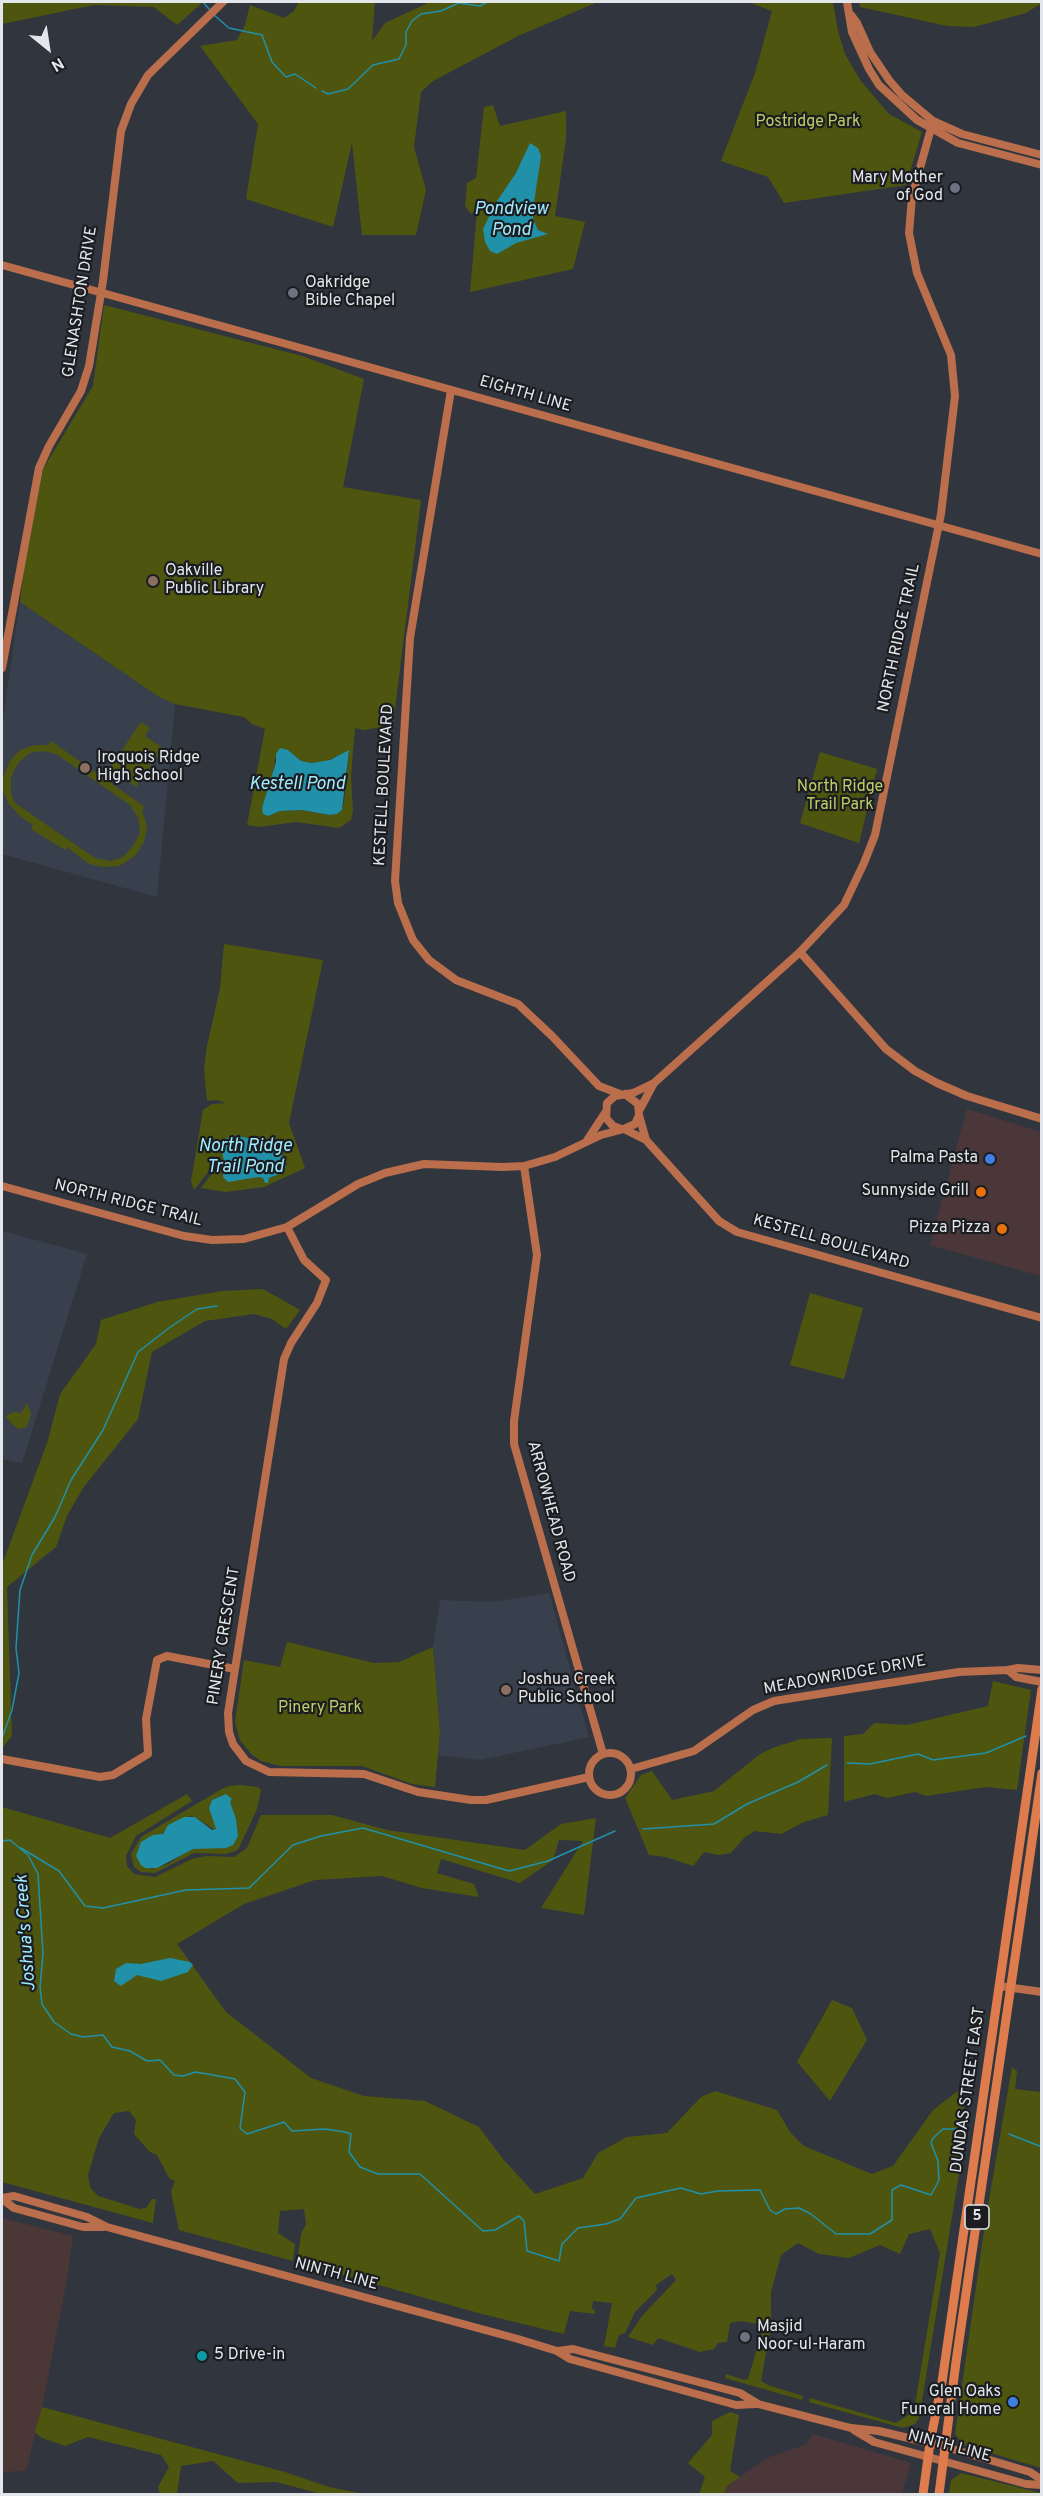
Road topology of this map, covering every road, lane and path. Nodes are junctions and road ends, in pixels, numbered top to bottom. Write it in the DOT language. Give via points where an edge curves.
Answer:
graph roads {
  1 [pos="222,2"];
  2 [pos="847,2"];
  3 [pos="932,125"];
  4 [pos="1041,155"];
  5 [pos="1041,165"];
  6 [pos="2,265"];
  7 [pos="101,292"];
  8 [pos="451,390"];
  9 [pos="939,527"];
  10 [pos="1041,554"];
  11 [pos="2,668"];
  12 [pos="800,952"];
  13 [pos="654,1083"];
  14 [pos="599,1086"];
  15 [pos="623,1094"];
  16 [pos="605,1110"];
  17 [pos="639,1112"];
  18 [pos="1041,1119"];
  19 [pos="624,1129"];
  20 [pos="646,1140"];
  21 [pos="586,1142"];
  22 [pos="524,1166"];
  23 [pos="2,1186"];
  24 [pos="287,1227"];
  25 [pos="1041,1318"];
  26 [pos="236,1668"];
  27 [pos="1008,1670"];
  28 [pos="1041,1670"];
  29 [pos="1041,1682"];
  30 [pos="1041,1689"];
  31 [pos="603,1754"];
  32 [pos="2,1759"];
  33 [pos="631,1769"];
  34 [pos="1041,1773"];
  35 [pos="589,1777"];
  36 [pos="999,1986"];
  37 [pos="1011,1987"];
  38 [pos="1041,1992"];
  39 [pos="2,2198"];
  40 [pos="851,2428"];
  41 [pos="930,2443"];
  42 [pos="946,2447"];
  43 [pos="928,2457"];
  44 [pos="944,2460"];
  45 [pos="1041,2480"];
  46 [pos="1041,2485"];
  47 [pos="923,2494"];
  48 [pos="939,2494"];
  1 -- 7 [label="street, GLENASHTON DRIVE" via="148,75 131,104 121,131"];
  2 -- 3 [label="street" via="870,52 889,80"];
  3 -- 4 [label="street"];
  3 -- 5 [label="street" via="980,150"];
  3 -- 9 [label="street, NORTH RIDGE TRAIL" via="912,197 909,223 914,264 945,335 955,382"];
  6 -- 7 [label="street, EIGHTH LINE"];
  7 -- 8 [label="street, EIGHTH LINE"];
  7 -- 11 [label="street, GLENASHTON DRIVE" via="81,391 39,468"];
  8 -- 9 [label="street, EIGHTH LINE"];
  8 -- 14 [label="street, KESTELL BOULEVARD" via="410,638 395,881 398,903 413,939 429,960 456,980 518,1004"];
  9 -- 10 [label="street, EIGHTH LINE"];
  9 -- 12 [label="street, NORTH RIDGE TRAIL" via="875,835 844,905"];
  12 -- 13 [label="street, NORTH RIDGE TRAIL"];
  12 -- 18 [label="street" via="886,1049 915,1071 968,1096"];
  13 -- 15 [label="street, NORTH RIDGE TRAIL"];
  13 -- 17 [label="street, NORTH RIDGE TRAIL"];
  14 -- 15 [label="street, KESTELL BOULEVARD"];
  14 -- 16 [label="street, KESTELL BOULEVARD"];
  15 -- 16 [label="street" via="611,1099"];
  15 -- 17 [label="street" via="635,1099"];
  16 -- 19 [label="street" via="613,1126"];
  16 -- 21 [label="street"];
  17 -- 19 [label="street" via="635,1124"];
  17 -- 20 [label="street, KESTELL BOULEVARD"];
  19 -- 20 [label="street, KESTELL BOULEVARD"];
  19 -- 21 [label="street, NORTH RIDGE TRAIL"];
  20 -- 25 [label="street, KESTELL BOULEVARD" via="719,1221 737,1232"];
  21 -- 22 [label="street, NORTH RIDGE TRAIL"];
  22 -- 24 [label="street, NORTH RIDGE TRAIL" via="424,1164 384,1173 358,1184"];
  22 -- 31 [label="street, ARROWHEAD ROAD" via="537,1255 514,1444"];
  23 -- 24 [label="street, NORTH RIDGE TRAIL" via="199,1239 244,1239"];
  24 -- 26 [label="street, PINERY CRESCENT" via="304,1260 326,1280 284,1359"];
  26 -- 32 [label="street" via="167,1656 157,1660 146,1719 148,1754 113,1775 100,1777"];
  26 -- 35 [label="street, PINERY CRESCENT" via="228,1713 229,1732 246,1761 269,1772 364,1774 418,1792 475,1801"];
  27 -- 28 [label="street, MEADOWRIDGE DRIVE"];
  27 -- 29 [label="street, MEADOWRIDGE DRIVE" via="1016,1677"];
  27 -- 33 [label="street, MEADOWRIDGE DRIVE" via="959,1672 768,1702 696,1749"];
  30 -- 36 [label="main road, DUNDAS STREET EAST / 5"];
  31 -- 33 [label="street" via="617,1754"];
  31 -- 35 [label="street" via="593,1761"];
  33 -- 35 [label="street" via="627,1787 617,1794 599,1792"];
  34 -- 37 [label="main road, DUNDAS STREET EAST / 5"];
  36 -- 37 [label="street"];
  36 -- 41 [label="main road, DUNDAS STREET EAST / 5"];
  37 -- 38 [label="street"];
  37 -- 42 [label="main road, DUNDAS STREET EAST / 5"];
  39 -- 40 [label="street, NINTH LINE" via="14,2208 83,2227 107,2227 558,2351 570,2359 736,2405 756,2404"];
  40 -- 41 [label="street, NINTH LINE"];
  40 -- 43 [label="street, NINTH LINE" via="873,2442"];
  41 -- 42 [label="street, NINTH LINE"];
  41 -- 43 [label="main road, DUNDAS STREET EAST / 5"];
  42 -- 44 [label="main road, DUNDAS STREET EAST / 5"];
  42 -- 45 [label="street, NINTH LINE" via="1030,2472"];
  43 -- 44 [label="street, NINTH LINE"];
  43 -- 47 [label="main road, DUNDAS STREET EAST / 5"];
  44 -- 46 [label="street, NINTH LINE"];
  44 -- 48 [label="main road, DUNDAS STREET EAST / 5"];
}
